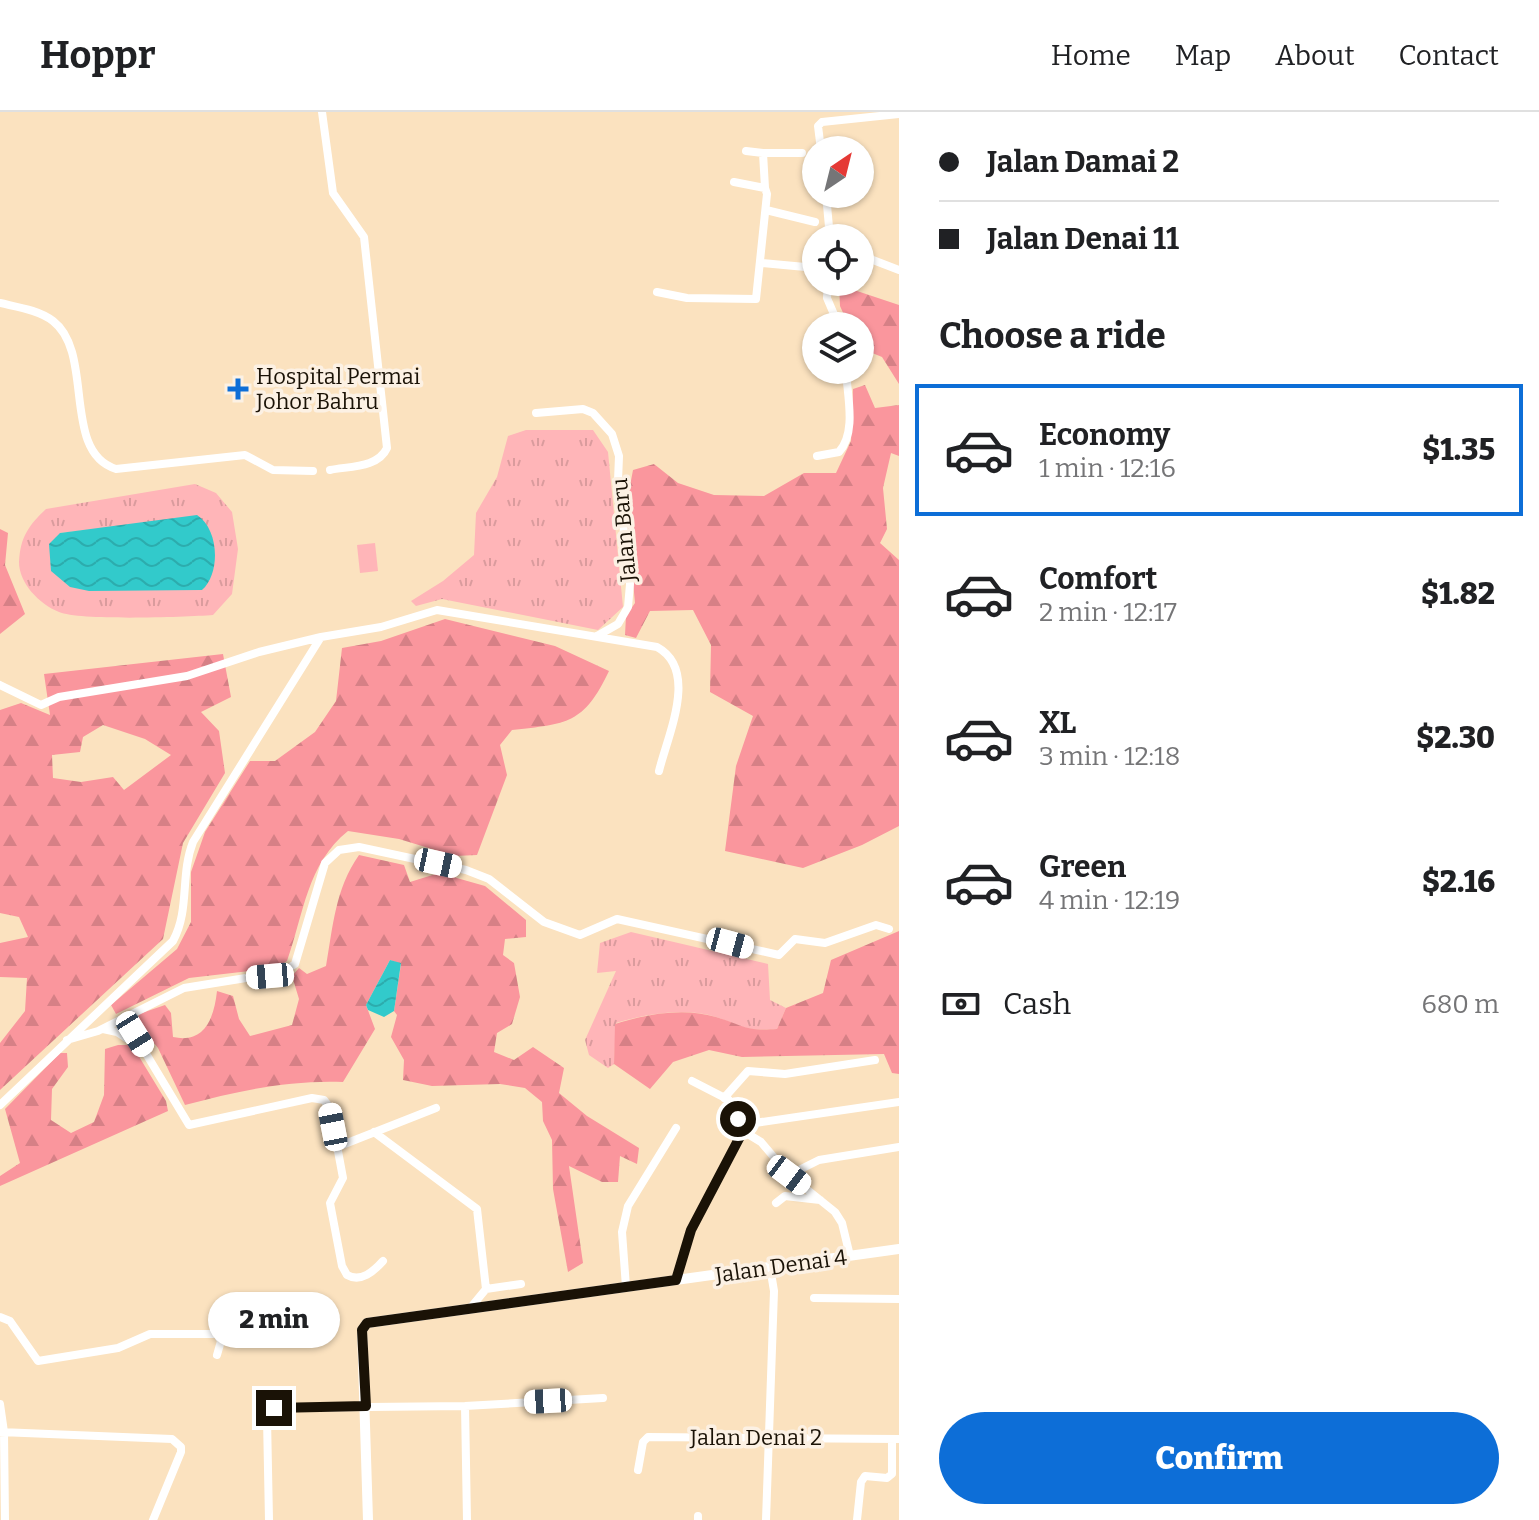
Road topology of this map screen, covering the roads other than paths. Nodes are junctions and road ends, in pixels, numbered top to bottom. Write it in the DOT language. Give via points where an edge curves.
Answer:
graph roads {
  1 [pos="322,112"];
  2 [pos="899,114"];
  3 [pos="848,115"];
  4 [pos="820,136"];
  5 [pos="746,151"];
  6 [pos="763,153"];
  7 [pos="802,153"];
  8 [pos="734,182"];
  9 [pos="765,188"];
  10 [pos="766,210"];
  11 [pos="815,222"];
  12 [pos="874,260"];
  13 [pos="762,263"];
  14 [pos="802,267"];
  15 [pos="899,270"];
  16 [pos="657,292"];
  17 [pos="0,303"];
  18 [pos="847,384"];
  19 [pos="536,413"];
  20 [pos="817,456"];
  21 [pos="330,470"];
  22 [pos="313,471"];
  23 [pos="321,637"];
  24 [pos="596,637"];
  25 [pos="0,685"];
  26 [pos="659,771"];
  27 [pos="889,929"];
  28 [pos="124,1017"];
  29 [pos="103,1029"];
  30 [pos="64,1041"];
  31 [pos="145,1051"];
  32 [pos="875,1060"];
  33 [pos="692,1081"];
  34 [pos="724,1098"];
  35 [pos="899,1102"];
  36 [pos="0,1105"];
  37 [pos="436,1108"];
  38 [pos="676,1128"];
  39 [pos="742,1128"];
  40 [pos="374,1132"];
  41 [pos="337,1147"];
  42 [pos="899,1147"];
  43 [pos="789,1175"];
  44 [pos="821,1200"];
  45 [pos="776,1203"];
  46 [pos="899,1249"];
  47 [pos="850,1256"];
  48 [pos="383,1261"];
  49 [pos="770,1267"];
  50 [pos="676,1280"];
  51 [pos="521,1284"];
  52 [pos="626,1287"];
  53 [pos="486,1289"];
  54 [pos="814,1298"];
  55 [pos="899,1299"];
  56 [pos="472,1306"];
  57 [pos="0,1317"];
  58 [pos="217,1355"];
  59 [pos="603,1398"];
  60 [pos="0,1404"];
  61 [pos="366,1406"];
  62 [pos="465,1406"];
  63 [pos="2,1432"];
  64 [pos="767,1436"];
  65 [pos="895,1439"];
  66 [pos="638,1470"];
  67 [pos="5,1520"];
  68 [pos="153,1520"];
  69 [pos="269,1520"];
  70 [pos="368,1520"];
  71 [pos="467,1520"];
  72 [pos="766,1520"];
  73 [pos="857,1520"];
  1 -- 21 [label="street" via="333,193 364,237 387,448 375,462"];
  2 -- 3 [label="street"];
  3 -- 4 [label="street" via="819,124"];
  5 -- 6 [label="street"];
  6 -- 7 [label="street"];
  6 -- 9 [label="street"];
  8 -- 9 [label="street"];
  9 -- 10 [label="street"];
  10 -- 11 [label="street"];
  10 -- 13 [label="street"];
  12 -- 15 [label="street"];
  13 -- 14 [label="street"];
  13 -- 16 [label="street" via="756,299"];
  17 -- 22 [label="street" via="52,319 67,338 90,448 105,465 116,469 245,455 290,474"];
  18 -- 20 [label="street" via="845,444 839,452"];
  19 -- 24 [label="street, Jalan Baru" via="593,413 612,434 619,456 628,607 618,624"];
  23 -- 24 [label="street" via="437,610"];
  23 -- 25 [label="street" via="187,676 59,697 41,705"];
  23 -- 30 [label="street" via="193,842 184,864 183,915 173,941"];
  24 -- 26 [label="street" via="657,647 669,653 677,667 680,681"];
  27 -- 28 [label="street" via="876,925 825,943 795,939 779,955 617,919 580,935 544,922 489,879 359,847 339,850 325,863 295,964 270,976 184,988"];
  28 -- 29 [label="street"];
  28 -- 31 [label="street"];
  29 -- 30 [label="street"];
  29 -- 31 [label="street"];
  30 -- 36 [label="street"];
  31 -- 41 [label="street" via="189,1125 321,1099 330,1108"];
  32 -- 34 [label="street" via="785,1074 748,1071"];
  33 -- 34 [label="street"];
  34 -- 39 [label="street"];
  35 -- 39 [label="street"];
  37 -- 40 [label="street"];
  38 -- 52 [label="street" via="628,1206 622,1232"];
  39 -- 43 [label="street"];
  39 -- 50 [label="street" via="691,1230"];
  40 -- 41 [label="street"];
  40 -- 53 [label="street" via="477,1209"];
  41 -- 48 [label="street" via="343,1178 330,1208 342,1266 347,1275 358,1278"];
  42 -- 43 [label="street" via="804,1165"];
  43 -- 44 [label="street"];
  44 -- 45 [label="street" via="785,1196"];
  44 -- 47 [label="street" via="842,1223"];
  46 -- 47 [label="street, Jalan Denai 4"];
  47 -- 49 [label="street, Jalan Denai 4"];
  49 -- 50 [label="street, Jalan Denai 4"];
  49 -- 64 [label="street" via="774,1291"];
  50 -- 52 [label="street, Jalan Denai 4"];
  51 -- 53 [label="street"];
  52 -- 56 [label="street, Jalan Denai 4"];
  53 -- 56 [label="street"];
  54 -- 55 [label="street"];
  56 -- 61 [label="street, Jalan Denai 4" via="364,1326"];
  57 -- 58 [label="street" via="10,1321 38,1361 118,1348 164,1333 217,1334"];
  59 -- 62 [label="street"];
  60 -- 63 [label="street"];
  61 -- 62 [label="street"];
  61 -- 69 [label="street" via="269,1411"];
  61 -- 70 [label="street"];
  62 -- 71 [label="street"];
  63 -- 67 [label="street"];
  63 -- 68 [label="street" via="172,1439 181,1452"];
  64 -- 65 [label="street, Jalan Denai 2"];
  64 -- 66 [label="street, Jalan Denai 2" via="648,1437"];
  64 -- 72 [label="street"];
  65 -- 73 [label="street" via="892,1474 865,1476 861,1482"];
}
